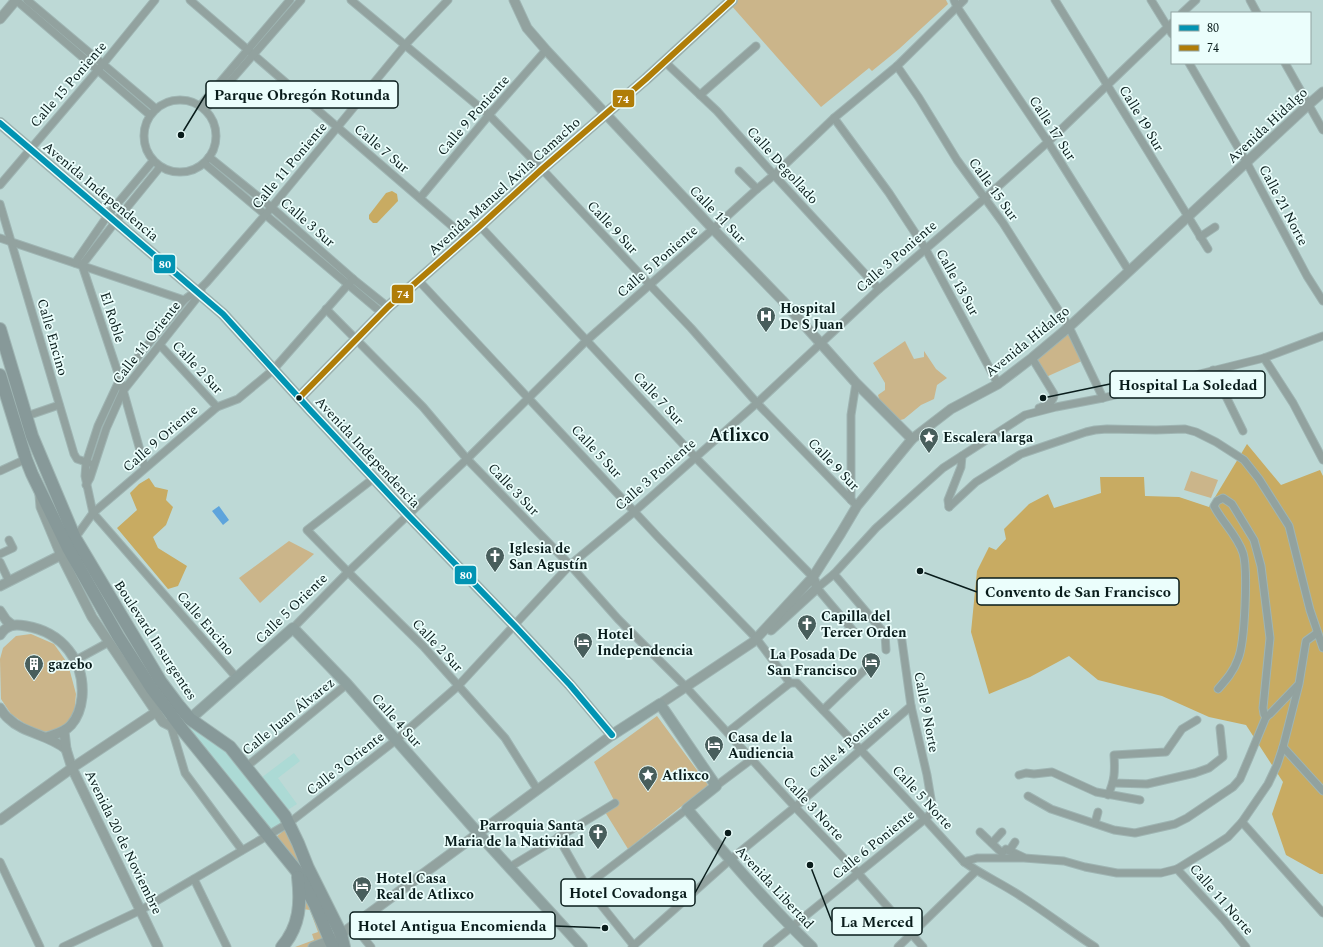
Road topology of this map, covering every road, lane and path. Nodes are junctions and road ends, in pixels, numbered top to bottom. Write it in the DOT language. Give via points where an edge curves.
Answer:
graph roads {
  1 [pos="16,0"];
  2 [pos="27,0"];
  3 [pos="155,0"];
  4 [pos="190,0"];
  5 [pos="290,0"];
  6 [pos="301,0"];
  7 [pos="351,0"];
  8 [pos="448,0"];
  9 [pos="514,0"];
  10 [pos="732,0"];
  11 [pos="964,0"];
  12 [pos="1055,0"];
  13 [pos="1151,0"];
  14 [pos="1196,0"];
  15 [pos="1250,0"];
  16 [pos="955,3"];
  17 [pos="1183,12"];
  18 [pos="1256,12"];
  19 [pos="0,19"];
  20 [pos="1170,25"];
  21 [pos="405,46"];
  22 [pos="756,46"];
  23 [pos="247,50"];
  24 [pos="546,50"];
  25 [pos="254,55"];
  26 [pos="665,62"];
  27 [pos="103,64"];
  28 [pos="1190,64"];
  29 [pos="1286,64"];
  30 [pos="897,66"];
  31 [pos="98,70"];
  32 [pos="1108,86"];
  33 [pos="1323,92"];
  34 [pos="700,95"];
  35 [pos="1308,105"];
  36 [pos="202,108"];
  37 [pos="156,109"];
  38 [pos="150,115"];
  39 [pos="489,115"];
  40 [pos="606,115"];
  41 [pos="834,118"];
  42 [pos="0,123"];
  43 [pos="337,128"];
  44 [pos="1323,130"];
  45 [pos="1048,142"];
  46 [pos="30,149"];
  47 [pos="207,160"];
  48 [pos="153,161"];
  49 [pos="1247,163"];
  50 [pos="160,167"];
  51 [pos="542,169"];
  52 [pos="739,171"];
  53 [pos="774,175"];
  54 [pos="0,185"];
  55 [pos="757,189"];
  56 [pos="420,198"];
  57 [pos="985,198"];
  58 [pos="0,204"];
  59 [pos="271,207"];
  60 [pos="266,214"];
  61 [pos="1187,217"];
  62 [pos="112,218"];
  63 [pos="480,226"];
  64 [pos="1215,227"];
  65 [pos="713,229"];
  66 [pos="1200,237"];
  67 [pos="0,238"];
  68 [pos="466,238"];
  69 [pos="11,241"];
  70 [pos="925,248"];
  71 [pos="1208,249"];
  72 [pos="74,263"];
  73 [pos="82,265"];
  74 [pos="1129,271"];
  75 [pos="419,281"];
  76 [pos="351,282"];
  77 [pos="650,286"];
  78 [pos="879,289"];
  79 [pos="199,291"];
  80 [pos="184,300"];
  81 [pos="1323,301"];
  82 [pos="326,309"];
  83 [pos="385,310"];
  84 [pos="1069,327"];
  85 [pos="0,329"];
  86 [pos="1323,336"];
  87 [pos="356,339"];
  88 [pos="586,341"];
  89 [pos="821,344"];
  90 [pos="160,345"];
  91 [pos="1032,358"];
  92 [pos="1264,358"];
  93 [pos="273,370"];
  94 [pos="1213,370"];
  95 [pos="0,374"];
  96 [pos="120,379"];
  97 [pos="856,383"];
  98 [pos="998,384"];
  99 [pos="123,391"];
  100 [pos="299,398"];
  101 [pos="529,398"];
  102 [pos="1103,398"];
  103 [pos="757,403"];
  104 [pos="60,405"];
  105 [pos="217,406"];
  106 [pos="1025,415"];
  107 [pos="27,416"];
  108 [pos="1243,431"];
  109 [pos="912,439"];
  110 [pos="962,456"];
  111 [pos="695,457"];
  112 [pos="26,459"];
  113 [pos="467,460"];
  114 [pos="1323,460"];
  115 [pos="90,464"];
  116 [pos="145,468"];
  117 [pos="0,471"];
  118 [pos="374,478"];
  119 [pos="854,503"];
  120 [pos="635,511"];
  121 [pos="93,512"];
  122 [pos="408,515"];
  123 [pos="9,540"];
  124 [pos="68,547"];
  125 [pos="0,554"];
  126 [pos="0,562"];
  127 [pos="570,565"];
  128 [pos="348,572"];
  129 [pos="834,574"];
  130 [pos="813,577"];
  131 [pos="9,581"];
  132 [pos="0,586"];
  133 [pos="817,588"];
  134 [pos="1,614"];
  135 [pos="12,625"];
  136 [pos="515,626"];
  137 [pos="293,628"];
  138 [pos="2,632"];
  139 [pos="855,633"];
  140 [pos="1317,633"];
  141 [pos="885,634"];
  142 [pos="756,641"];
  143 [pos="109,642"];
  144 [pos="1323,648"];
  145 [pos="886,650"];
  146 [pos="876,659"];
  147 [pos="76,660"];
  148 [pos="236,678"];
  149 [pos="790,683"];
  150 [pos="347,684"];
  151 [pos="1299,684"];
  152 [pos="458,686"];
  153 [pos="685,686"];
  154 [pos="1218,689"];
  155 [pos="660,704"];
  156 [pos="911,706"];
  157 [pos="0,708"];
  158 [pos="823,710"];
  159 [pos="156,712"];
  160 [pos="1266,717"];
  161 [pos="190,719"];
  162 [pos="1197,720"];
  163 [pos="171,726"];
  164 [pos="1220,728"];
  165 [pos="64,731"];
  166 [pos="728,732"];
  167 [pos="185,733"];
  168 [pos="612,735"];
  169 [pos="47,737"];
  170 [pos="396,740"];
  171 [pos="1283,747"];
  172 [pos="66,749"];
  173 [pos="861,749"];
  174 [pos="752,758"];
  175 [pos="246,767"];
  176 [pos="72,768"];
  177 [pos="1019,775"];
  178 [pos="1113,783"];
  179 [pos="716,786"];
  180 [pos="537,789"];
  181 [pos="1323,791"];
  182 [pos="1108,795"];
  183 [pos="1028,796"];
  184 [pos="1140,800"];
  185 [pos="614,803"];
  186 [pos="795,807"];
  187 [pos="687,809"];
  188 [pos="933,811"];
  189 [pos="1098,812"];
  190 [pos="925,819"];
  191 [pos="0,820"];
  192 [pos="1242,822"];
  193 [pos="289,823"];
  194 [pos="1095,823"];
  195 [pos="980,832"];
  196 [pos="1002,832"];
  197 [pos="478,833"];
  198 [pos="271,835"];
  199 [pos="558,837"];
  200 [pos="1015,842"];
  201 [pos="992,843"];
  202 [pos="242,850"];
  203 [pos="1009,851"];
  204 [pos="1024,858"];
  205 [pos="730,860"];
  206 [pos="0,862"];
  207 [pos="964,862"];
  208 [pos="510,867"];
  209 [pos="1177,869"];
  210 [pos="976,871"];
  211 [pos="858,873"];
  212 [pos="298,874"];
  213 [pos="194,879"];
  214 [pos="586,886"];
  215 [pos="141,910"];
  216 [pos="1323,914"];
  217 [pos="353,925"];
  218 [pos="791,927"];
  219 [pos="912,934"];
  220 [pos="335,940"];
  221 [pos="637,945"];
  222 [pos="40,947"];
  223 [pos="63,947"];
  224 [pos="158,947"];
  225 [pos="227,947"];
  226 [pos="282,947"];
  227 [pos="313,947"];
  228 [pos="344,947"];
  229 [pos="371,947"];
  230 [pos="582,947"];
  231 [pos="766,947"];
  232 [pos="812,947"];
  233 [pos="898,947"];
  234 [pos="923,947"];
  235 [pos="1095,947"];
  236 [pos="1246,947"];
  1 -- 19 [label="street"];
  1 -- 31 [label="street"];
  2 -- 27 [label="street"];
  3 -- 27 [label="street, Calle 15 Poniente"];
  4 -- 23 [label="street, Calle 7 Sur"];
  5 -- 23 [label="street"];
  6 -- 25 [label="street"];
  7 -- 21 [label="street, Calle 9 Sur"];
  8 -- 21 [label="street, Calle 11 Poniente"];
  9 -- 24 [label="street, Calle 11 Sur" via="527,28"];
  10 -- 26 [label="main road, Avenida Manuel Ávila Camacho"];
  11 -- 16 [label="street, Calle 5 Poniente"];
  12 -- 32 [label="street, Calle 19 Sur"];
  13 -- 20 [label="street"];
  14 -- 17 [label="street"];
  15 -- 18 [label="street"];
  16 -- 30 [label="street, Calle 5 Poniente"];
  16 -- 45 [label="street, Calle 17 Sur"];
  20 -- 32 [label="street, Calle 3 Poniente"];
  21 -- 39 [label="street, Calle 9 Sur"];
  21 -- 43 [label="street, Calle 11 Poniente"];
  22 -- 34 [label="street"];
  23 -- 25 [label="street, Calle 7 Sur"];
  23 -- 36 [label="street"];
  24 -- 39 [label="street, Calle 9 Poniente"];
  24 -- 40 [label="street, Calle 11 Sur"];
  25 -- 36 [label="street"];
  25 -- 43 [label="street, Calle 7 Sur"];
  26 -- 34 [label="street, Calle Degollado"];
  26 -- 40 [label="main road, Avenida Manuel Ávila Camacho"];
  27 -- 31 [label="street, Calle 15 Poniente"];
  27 -- 37 [label="street"];
  28 -- 49 [label="street, Calle 21 Norte"];
  29 -- 35 [label="street"];
  30 -- 41 [label="street, Calle 5 Poniente"];
  30 -- 57 [label="street, Calle 15 Sur" via="957,160"];
  31 -- 38 [label="street"];
  31 -- 46 [label="street, Calle 15 Poniente"];
  32 -- 45 [label="street, Calle 3 Poniente"];
  32 -- 61 [label="street, Calle 19 Sur"];
  33 -- 35 [label="street, Avenida Hidalgo"];
  34 -- 53 [label="street, Calle Degollado"];
  35 -- 44 [label="street"];
  35 -- 49 [label="street, Avenida Hidalgo"];
  36 -- 37 [label="street" via="184,100 176,100"];
  36 -- 47 [label="street" via="213,122 216,136"];
  37 -- 38 [label="street"];
  38 -- 48 [label="street" via="145,124 143,140"];
  39 -- 51 [label="street, Calle 9 Sur"];
  39 -- 56 [label="street, Calle 9 Poniente"];
  40 -- 51 [label="main road, Avenida Manuel Ávila Camacho"];
  40 -- 65 [label="street, Calle 11 Sur"];
  41 -- 53 [label="street, Calle 5 Poniente"];
  41 -- 70 [label="street, Calle 13 Sur" via="890,193"];
  42 -- 46 [label="main road, Avenida Independencia"];
  43 -- 56 [label="street, Calle 7 Sur"];
  43 -- 59 [label="street, Calle 11 Poniente"];
  45 -- 57 [label="street, Calle 3 Poniente"];
  45 -- 74 [label="street, Calle 17 Sur"];
  46 -- 54 [label="street, Calle 15 Poniente"];
  46 -- 62 [label="main road, Avenida Independencia"];
  47 -- 50 [label="street" via="190,171 175,172"];
  47 -- 59 [label="street, Calle 3 Sur"];
  47 -- 60 [label="street, Calle 3 Sur"];
  48 -- 50 [label="street"];
  48 -- 62 [label="street"];
  49 -- 61 [label="street, Avenida Hidalgo"];
  49 -- 81 [label="street, Calle 21 Norte" via="1281,229"];
  50 -- 62 [label="street"];
  51 -- 63 [label="main road, Avenida Manuel Ávila Camacho"];
  51 -- 77 [label="street, Calle 9 Sur"];
  52 -- 55 [label="street"];
  53 -- 55 [label="street, Calle 5 Poniente"];
  53 -- 78 [label="street, Calle Degollado"];
  55 -- 65 [label="street, Calle 5 Poniente"];
  56 -- 68 [label="street, Calle 7 Sur"];
  57 -- 70 [label="street, Calle 3 Poniente"];
  57 -- 84 [label="street, Calle 15 Sur"];
  58 -- 69 [label="street, Calle Encino"];
  59 -- 60 [label="street, Calle 11 Poniente"];
  59 -- 76 [label="street, Calle 3 Sur"];
  60 -- 76 [label="street, Calle 3 Sur"];
  60 -- 79 [label="street, Calle 11 Poniente"];
  61 -- 66 [label="street, Calle 19 Sur"];
  61 -- 74 [label="street, Avenida Hidalgo"];
  62 -- 72 [label="street"];
  62 -- 73 [label="street"];
  62 -- 79 [label="main road, Avenida Independencia"];
  63 -- 68 [label="main road, Avenida Manuel Ávila Camacho"];
  63 -- 88 [label="street, Calle 7 Sur"];
  64 -- 66 [label="street"];
  65 -- 77 [label="street, Calle 5 Poniente"];
  65 -- 89 [label="street, Calle 11 Sur"];
  66 -- 71 [label="street, Calle 19 Sur"];
  67 -- 69 [label="street"];
  68 -- 75 [label="main road, Avenida Manuel Ávila Camacho"];
  69 -- 72 [label="street"];
  69 -- 104 [label="street, Calle Encino"];
  70 -- 78 [label="street, Calle 3 Poniente"];
  70 -- 98 [label="street, Calle 13 Sur"];
  72 -- 73 [label="street"];
  73 -- 80 [label="street"];
  73 -- 96 [label="street, El Roble"];
  74 -- 84 [label="street, Avenida Hidalgo"];
  75 -- 83 [label="main road, Avenida Manuel Ávila Camacho"];
  75 -- 101 [label="street, Calle 5 Sur"];
  76 -- 82 [label="street"];
  76 -- 83 [label="street, Calle 3 Sur"];
  77 -- 88 [label="street, Calle 5 Poniente"];
  77 -- 103 [label="street, Calle 9 Sur" via="692,328"];
  78 -- 89 [label="street, Calle 3 Poniente"];
  79 -- 80 [label="street, Calle 11 Oriente"];
  79 -- 90 [label="street, Calle 11 Oriente"];
  79 -- 93 [label="main road, Avenida Independencia" via="224,314"];
  80 -- 96 [label="street, Calle 11 Oriente"];
  82 -- 87 [label="street, Calle 3 Sur"];
  82 -- 93 [label="street"];
  83 -- 87 [label="main road, Avenida Manuel Ávila Camacho"];
  84 -- 91 [label="street, Avenida Hidalgo"];
  84 -- 102 [label="street, Calle 15 Sur"];
  85 -- 107 [label="main road, Boulevard Insurgentes"];
  86 -- 92 [label="street"];
  87 -- 100 [label="main road, Avenida Manuel Ávila Camacho"];
  87 -- 113 [label="street, Calle 3 Sur" via="423,407"];
  88 -- 101 [label="street, Calle 5 Poniente"];
  88 -- 111 [label="street, Calle 7 Sur"];
  89 -- 97 [label="street, Calle 11 Sur"];
  89 -- 103 [label="street, Calle 3 Poniente"];
  90 -- 99 [label="street, Calle 11 Oriente"];
  90 -- 105 [label="street, Calle 2 Sur"];
  91 -- 98 [label="street, Avenida Hidalgo"];
  91 -- 106 [label="street" via="1054,398 1051,403"];
  92 -- 94 [label="street"];
  92 -- 114 [label="street" via="1293,403"];
  93 -- 100 [label="main road, Avenida Independencia"];
  93 -- 105 [label="street, Calle 9 Oriente" via="238,399"];
  94 -- 102 [label="street"];
  94 -- 108 [label="street"];
  95 -- 112 [label="main road, Boulevard Insurgentes"];
  96 -- 99 [label="street, El Roble"];
  96 -- 115 [label="street, Calle 11 Oriente" via="98,426"];
  97 -- 109 [label="street, Calle 11 Sur"];
  97 -- 119 [label="street" via="851,415"];
  98 -- 109 [label="street, Avenida Hidalgo" via="951,409"];
  99 -- 115 [label="street, Calle 11 Oriente"];
  99 -- 116 [label="street, El Roble"];
  100 -- 118 [label="main road, Avenida Independencia"];
  101 -- 113 [label="street, Calle 5 Poniente"];
  101 -- 120 [label="street, Calle 5 Sur"];
  102 -- 106 [label="street"];
  103 -- 111 [label="street, Calle 3 Poniente"];
  103 -- 119 [label="street, Calle 9 Sur"];
  104 -- 107 [label="street"];
  104 -- 115 [label="street, Calle Encino" via="76,459"];
  105 -- 116 [label="street, Calle 9 Oriente"];
  106 -- 110 [label="street"];
  107 -- 124 [label="main road, Boulevard Insurgentes"];
  109 -- 119 [label="street, Avenida Hidalgo"];
  110 -- 129 [label="street" via="943,468 876,528"];
  110 -- 140 [label="street" via="961,467 948,500 949,508 976,482 1021,454 1086,432 1128,429 1185,429 1196,432 1244,460 1289,526"];
  111 -- 120 [label="street, Calle 3 Poniente"];
  111 -- 130 [label="street, Calle 7 Sur"];
  112 -- 117 [label="street"];
  112 -- 124 [label="main road, Boulevard Insurgentes"];
  113 -- 122 [label="street, Calle 5 Poniente"];
  113 -- 127 [label="street, Calle 3 Sur"];
  115 -- 121 [label="street, Calle 11 Oriente" via="84,476"];
  116 -- 121 [label="street, Calle 9 Oriente"];
  118 -- 122 [label="main road, Avenida Independencia"];
  118 -- 128 [label="street, Calle 2 Sur" via="307,530"];
  119 -- 130 [label="street, Avenida Hidalgo" via="841,533"];
  120 -- 127 [label="street, Calle 3 Poniente"];
  120 -- 142 [label="street, Calle 5 Sur"];
  121 -- 124 [label="street, Calle 9 Oriente"];
  121 -- 148 [label="street, Calle Encino"];
  122 -- 128 [label="street, Calle 5 Oriente"];
  122 -- 136 [label="main road, Avenida Independencia"];
  123 -- 125 [label="street" via="13,548"];
  124 -- 131 [label="street"];
  124 -- 143 [label="street, Boulevard Insurgentes" via="92,617"];
  124 -- 161 [label="main road, Boulevard Insurgentes" via="161,682"];
  124 -- 167 [label="main road, Boulevard Insurgentes" via="152,689"];
  126 -- 131 [label="street"];
  127 -- 136 [label="street, Calle 3 Poniente"];
  127 -- 153 [label="street, Calle 3 Sur" via="618,620"];
  128 -- 137 [label="street, Calle 5 Oriente"];
  128 -- 152 [label="street, Calle 2 Sur" via="423,646"];
  129 -- 133 [label="street"];
  129 -- 141 [label="street"];
  130 -- 133 [label="street, Calle 7 Sur"];
  130 -- 142 [label="street, Avenida Hidalgo"];
  131 -- 132 [label="street"];
  133 -- 139 [label="street"];
  133 -- 142 [label="street, Avenida Hidalgo"];
  134 -- 135 [label="street"];
  134 -- 138 [label="street"];
  135 -- 138 [label="street"];
  135 -- 147 [label="street" via="33,627 47,632 59,640"];
  136 -- 152 [label="street, Calle 3 Oriente"];
  136 -- 168 [label="main road, Avenida Independencia"];
  137 -- 148 [label="main road, Calle 5 Oriente"];
  137 -- 150 [label="main road, Calle 4 Sur"];
  140 -- 144 [label="street"];
  140 -- 151 [label="street" via="1306,641"];
  141 -- 145 [label="street"];
  141 -- 156 [label="street, Calle 9 Norte" via="901,634"];
  142 -- 149 [label="street, Calle 5 Norte"];
  142 -- 153 [label="street, Avenida Hidalgo"];
  143 -- 147 [label="street"];
  143 -- 159 [label="street, Boulevard Insurgentes"];
  146 -- 158 [label="street"];
  147 -- 165 [label="street" via="83,689 82,702 78,715"];
  148 -- 161 [label="main road, Calle 5 Oriente"];
  149 -- 158 [label="street, Calle 5 Norte" via="797,683"];
  149 -- 166 [label="street"];
  150 -- 170 [label="main road, Calle 4 Sur"];
  150 -- 175 [label="street, Calle Juan Álvarez"];
  151 -- 160 [label="street"];
  151 -- 171 [label="street"];
  152 -- 170 [label="street, Calle 3 Oriente"];
  152 -- 180 [label="street, Calle 2 Sur" via="504,738"];
  153 -- 155 [label="street, Avenida Hidalgo"];
  153 -- 166 [label="street, Calle 3 Norte"];
  154 -- 160 [label="street" via="1231,674 1239,658 1246,566 1243,552 1235,536 1214,506 1223,498 1232,504 1254,540 1261,566 1270,638 1263,708"];
  155 -- 168 [label="main road"];
  155 -- 179 [label="main road"];
  156 -- 173 [label="street, Calle 4 Poniente"];
  156 -- 188 [label="street, Calle 9 Norte"];
  157 -- 169 [label="street" via="7,718 23,729"];
  158 -- 173 [label="street, Calle 5 Norte"];
  159 -- 163 [label="street, Boulevard Insurgentes" via="163,722"];
  159 -- 176 [label="street"];
  160 -- 194 [label="street" via="1240,779 1233,787 1187,818 1175,824 1135,833 1114,830"];
  161 -- 175 [label="main road, Boulevard Insurgentes" via="230,747"];
  162 -- 178 [label="street" via="1182,729 1166,752 1114,755"];
  163 -- 167 [label="street, Boulevard Insurgentes"];
  163 -- 202 [label="street" via="185,773"];
  164 -- 178 [label="street" via="1223,758 1209,768 1196,774 1147,784"];
  165 -- 169 [label="street"];
  165 -- 172 [label="street, Avenida 20 de Noviembre"];
  166 -- 174 [label="street, Calle 3 Norte"];
  167 -- 198 [label="main road, Boulevard Insurgentes"];
  168 -- 180 [label="street"];
  169 -- 172 [label="street"];
  170 -- 193 [label="street, Calle 3 Oriente"];
  170 -- 197 [label="main road, Calle 4 Sur"];
  171 -- 181 [label="street"];
  171 -- 192 [label="street" via="1268,784"];
  172 -- 176 [label="street, Avenida 20 de Noviembre"];
  173 -- 186 [label="street, Calle 4 Poniente"];
  173 -- 190 [label="street, Calle 5 Norte"];
  174 -- 179 [label="street"];
  174 -- 186 [label="street, Calle 3 Norte"];
  175 -- 193 [label="main road, Boulevard Insurgentes"];
  176 -- 191 [label="street"];
  176 -- 215 [label="street, Avenida 20 de Noviembre"];
  177 -- 182 [label="street" via="1052,772"];
  178 -- 182 [label="street"];
  179 -- 187 [label="main road"];
  180 -- 197 [label="street"];
  182 -- 184 [label="street"];
  183 -- 194 [label="street" via="1052,809"];
  185 -- 199 [label="street"];
  186 -- 205 [label="street, Calle 4 Poniente"];
  186 -- 211 [label="street, Calle 3 Norte"];
  187 -- 205 [label="main road, Avenida Libertad"];
  187 -- 214 [label="street"];
  188 -- 190 [label="street, Calle 6 Poniente"];
  189 -- 194 [label="street"];
  190 -- 207 [label="street, Calle 5 Norte"];
  190 -- 211 [label="street, Calle 6 Poniente"];
  192 -- 209 [label="street" via="1228,837"];
  192 -- 216 [label="street"];
  193 -- 198 [label="street, Calle 3 Oriente"];
  193 -- 220 [label="main road, Boulevard Insurgentes"];
  195 -- 201 [label="street"];
  196 -- 201 [label="street"];
  197 -- 208 [label="main road, Calle 4 Sur"];
  197 -- 217 [label="street"];
  198 -- 202 [label="street, Calle 3 Oriente"];
  198 -- 212 [label="main road, Boulevard Insurgentes"];
  199 -- 208 [label="street"];
  199 -- 214 [label="street"];
  200 -- 203 [label="street"];
  201 -- 203 [label="street" via="1002,853 1006,849"];
  202 -- 213 [label="street, Calle 3 Oriente"];
  203 -- 204 [label="street"];
  204 -- 207 [label="street" via="979,855"];
  204 -- 209 [label="street" via="1064,861 1085,868 1117,873 1161,873"];
  205 -- 218 [label="main road, Avenida Libertad"];
  205 -- 221 [label="street, Calle 4 Poniente"];
  206 -- 222 [label="street"];
  207 -- 210 [label="street, Calle 5 Norte"];
  208 -- 230 [label="main road, Calle 4 Sur"];
  209 -- 236 [label="street, Calle 11 Norte"];
  210 -- 219 [label="street"];
  210 -- 235 [label="street, Calle 5 Norte" via="1022,897"];
  211 -- 218 [label="street, Calle 6 Poniente"];
  211 -- 219 [label="street, Calle 3 Norte"];
  212 -- 220 [label="main road, Boulevard Insurgentes"];
  212 -- 226 [label="main road" via="298,913 293,930"];
  213 -- 215 [label="street, Calle 3 Oriente"];
  213 -- 225 [label="street"];
  214 -- 221 [label="street"];
  215 -- 223 [label="street, Calle 3 Oriente"];
  215 -- 224 [label="street, Avenida 20 de Noviembre"];
  217 -- 220 [label="street"];
  217 -- 229 [label="street"];
  218 -- 231 [label="street, Calle 6 Poniente"];
  218 -- 232 [label="main road, Avenida Libertad"];
  219 -- 233 [label="street"];
  219 -- 234 [label="street, Calle 3 Norte"];
  220 -- 227 [label="street"];
  220 -- 228 [label="main road"];
}
